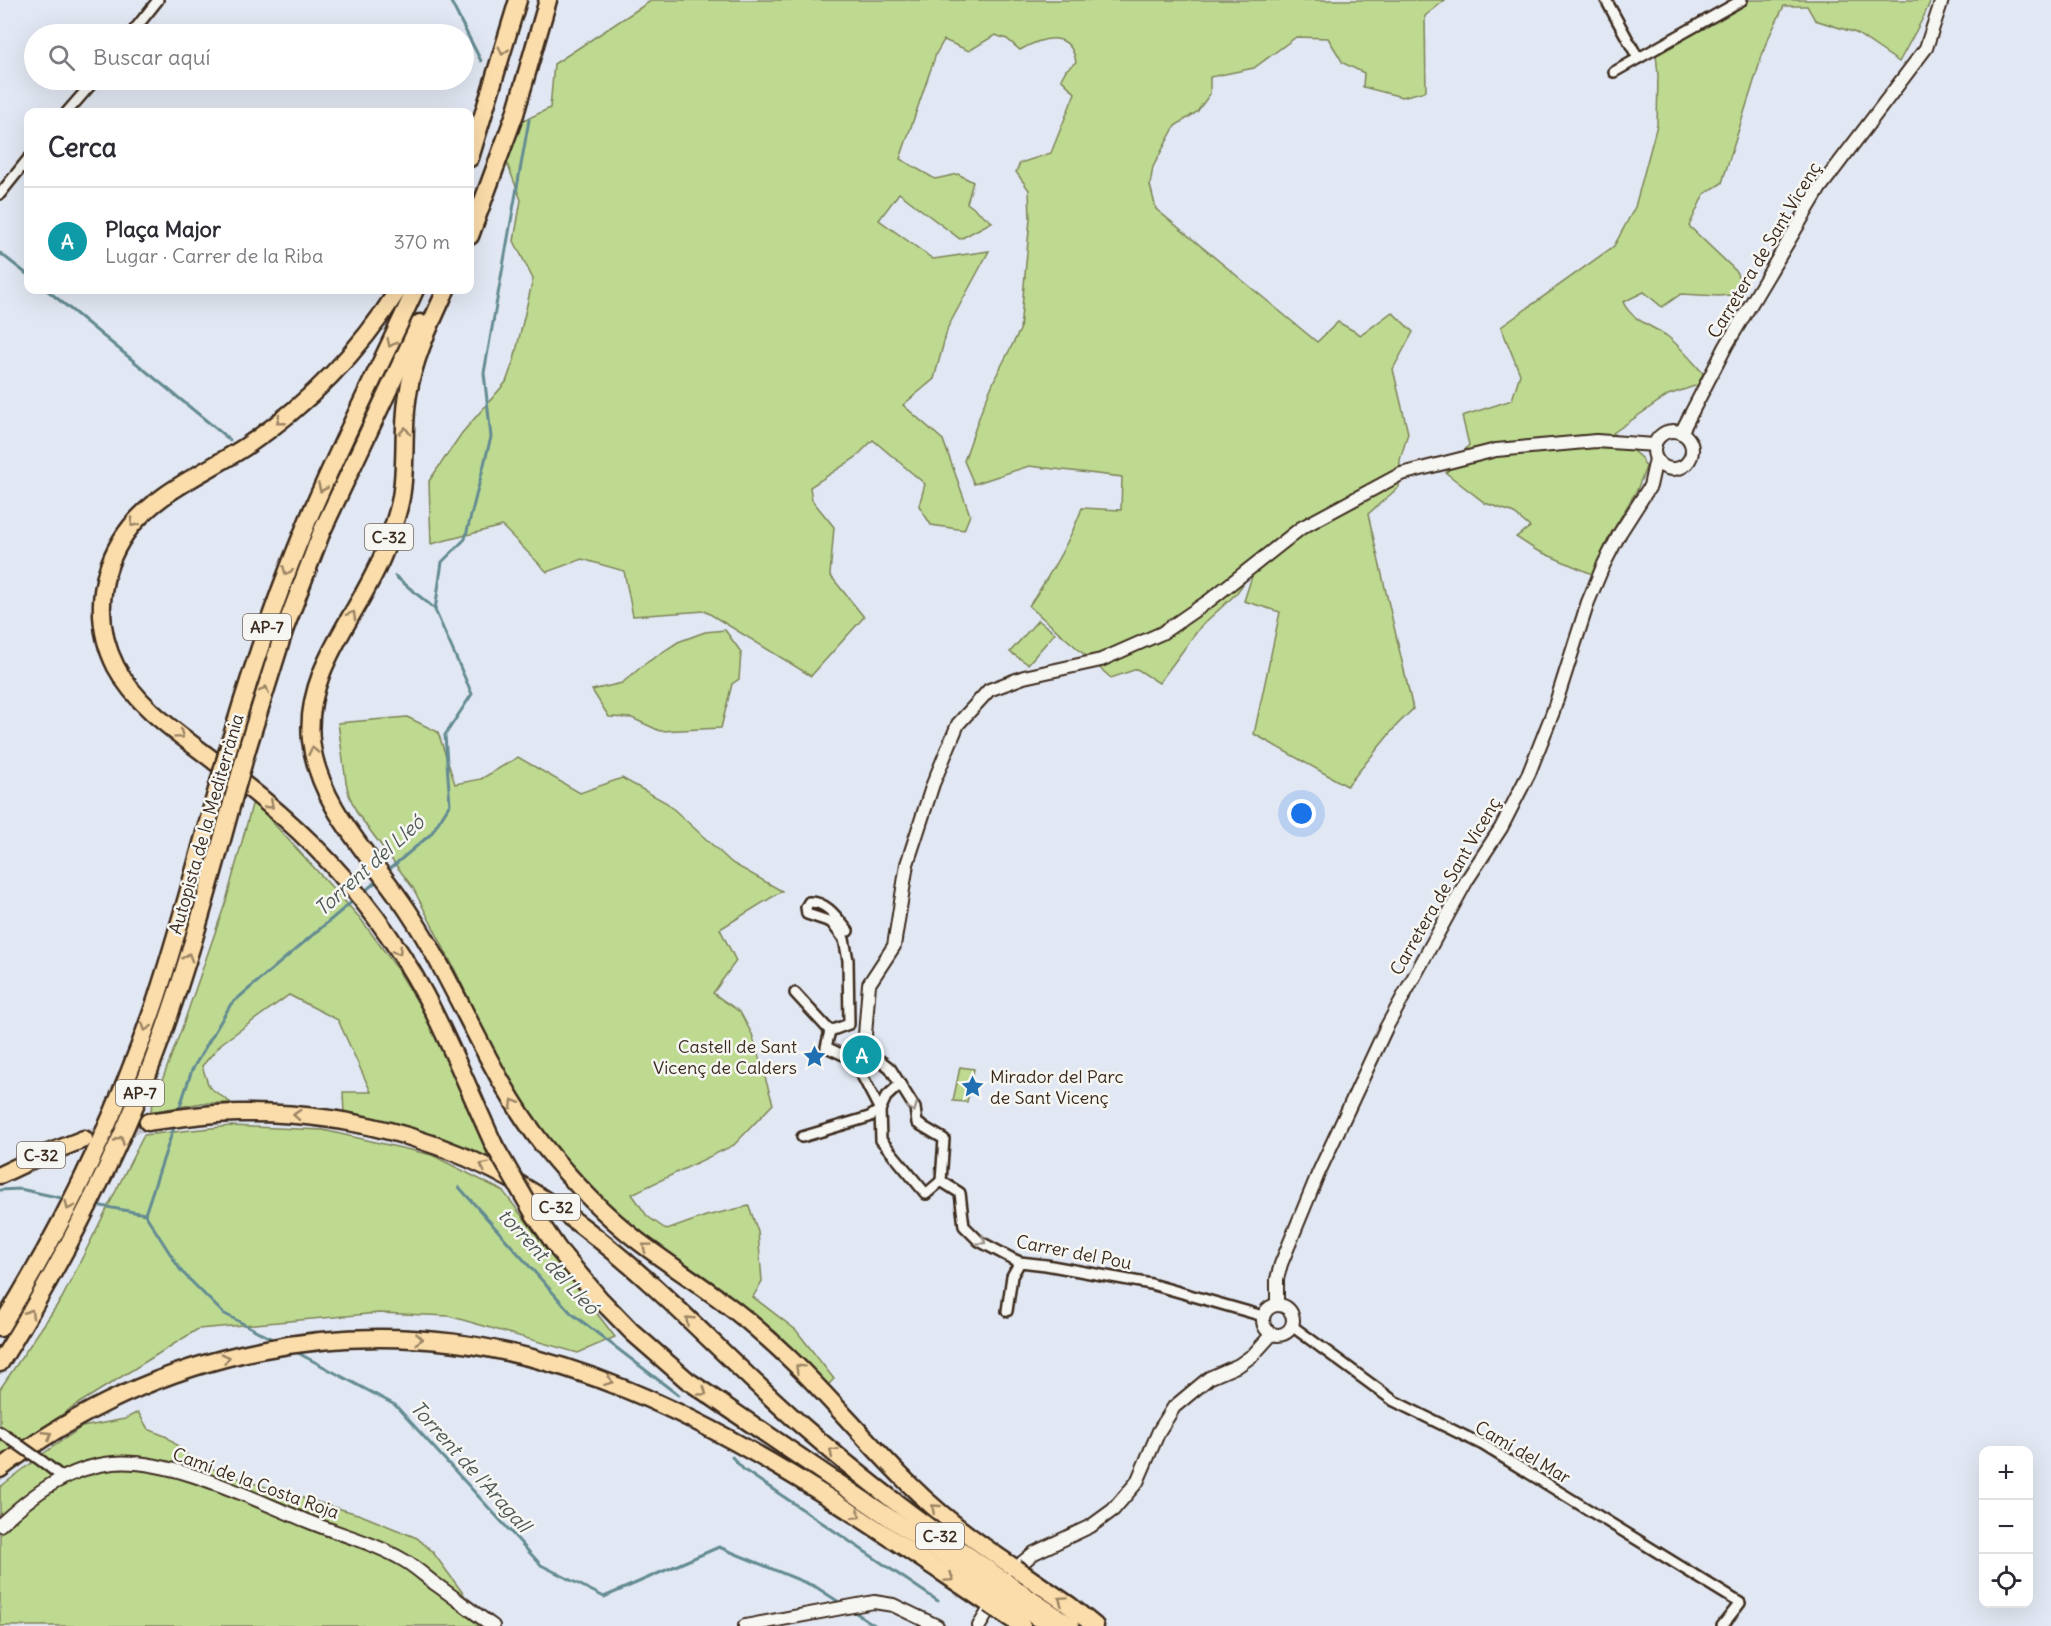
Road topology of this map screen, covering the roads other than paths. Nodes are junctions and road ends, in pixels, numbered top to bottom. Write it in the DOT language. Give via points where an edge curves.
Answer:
graph roads {
  1 [pos="158,0"];
  2 [pos="518,0"];
  3 [pos="538,0"];
  4 [pos="548,0"];
  5 [pos="1606,0"];
  6 [pos="1742,0"];
  7 [pos="1942,0"];
  8 [pos="139,24"];
  9 [pos="1638,58"];
  10 [pos="1614,72"];
  11 [pos="86,90"];
  12 [pos="490,96"];
  13 [pos="70,108"];
  14 [pos="474,131"];
  15 [pos="474,146"];
  16 [pos="24,164"];
  17 [pos="0,194"];
  18 [pos="474,199"];
  19 [pos="474,225"];
  20 [pos="395,294"];
  21 [pos="413,294"];
  22 [pos="433,294"];
  23 [pos="444,294"];
  24 [pos="1681,433"];
  25 [pos="1655,445"];
  26 [pos="1656,459"];
  27 [pos="1677,468"];
  28 [pos="1650,486"];
  29 [pos="848,931"];
  30 [pos="795,993"];
  31 [pos="830,1031"];
  32 [pos="864,1048"];
  33 [pos="854,1060"];
  34 [pos="900,1084"];
  35 [pos="880,1110"];
  36 [pos="148,1122"];
  37 [pos="802,1137"];
  38 [pos="84,1139"];
  39 [pos="0,1175"];
  40 [pos="941,1181"];
  41 [pos="1020,1262"];
  42 [pos="1277,1305"];
  43 [pos="1007,1311"];
  44 [pos="1263,1316"];
  45 [pos="1292,1326"];
  46 [pos="0,1328"];
  47 [pos="1272,1334"];
  48 [pos="0,1363"];
  49 [pos="0,1432"];
  50 [pos="0,1469"];
  51 [pos="62,1477"];
  52 [pos="0,1525"];
  53 [pos="1047,1547"];
  54 [pos="1008,1591"];
  55 [pos="493,1626"];
  56 [pos="745,1626"];
  57 [pos="937,1626"];
  58 [pos="979,1626"];
  59 [pos="984,1626"];
  60 [pos="1022,1626"];
  61 [pos="1049,1626"];
  62 [pos="1071,1626"];
  63 [pos="1095,1626"];
  64 [pos="1722,1626"];
  1 -- 8 [label="street"];
  2 -- 12 [label="highway, one-way"];
  3 -- 18 [label="highway" via="510,99"];
  4 -- 19 [label="highway" via="531,66"];
  5 -- 9 [label="street"];
  6 -- 9 [label="street"];
  7 -- 24 [label="street, Carretera de Sant Vicenç" via="1926,48 1820,188 1726,346"];
  9 -- 10 [label="street"];
  11 -- 13 [label="street"];
  12 -- 14 [label="highway"];
  12 -- 15 [label="highway"];
  16 -- 17 [label="street"];
  20 -- 54 [label="highway, C-32, one-way, bridge" via="362,340 314,393 270,429 171,491 148,509 120,541 103,589 102,622 117,668 141,701 169,727 283,816 332,864 376,919 424,993 494,1145 534,1214 599,1298 680,1374 737,1416"];
  21 -- 46 [label="highway, Autopista de la Mediterrània / AP-7, one-way, bridge" via="335,459 259,648 169,958 123,1087 70,1202"];
  48 -- 22 [label="highway, Autopista de la Mediterrània / AP-7, one-way, bridge" via="84,1215 147,1076 183,974 284,631 322,531"];
  54 -- 23 [label="highway, C-32, one-way" via="957,1527 908,1484 762,1332 614,1221 561,1167 501,1082 425,937 325,788 311,736 315,691 373,576 391,531 401,496 408,393 418,355"];
  24 -- 25 [label="street" via="1665,433"];
  24 -- 27 [label="street" via="1690,441 1692,452 1687,462"];
  25 -- 26 [label="street"];
  25 -- 32 [label="street" via="1596,441 1496,450 1401,474 1301,528 1162,633 1101,660 1024,677 989,690 958,724 933,784 907,864 894,946 869,984"];
  26 -- 27 [label="street" via="1663,466"];
  26 -- 28 [label="street, Carretera de Sant Vicenç"];
  27 -- 28 [label="street, Carretera de Sant Vicenç"];
  28 -- 42 [label="street, Carretera de Sant Vicenç" via="1604,564 1529,773 1386,1028 1318,1174 1281,1264"];
  29 -- 31 [label="street" via="830,910 809,902 807,914 831,922 840,933 848,960 849,1024"];
  30 -- 31 [label="street"];
  31 -- 33 [label="street" via="826,1047"];
  32 -- 33 [label="street"];
  32 -- 34 [label="street" via="890,1068"];
  33 -- 35 [label="street"];
  34 -- 35 [label="street"];
  34 -- 40 [label="street, one-way" via="915,1108 918,1123 944,1139"];
  35 -- 37 [label="street" via="869,1117"];
  35 -- 40 [label="street" via="881,1140 926,1194"];
  54 -- 36 [label="highway, C-32, one-way" via="815,1437 600,1240 564,1212 501,1174 417,1139 331,1119 238,1113"];
  38 -- 39 [label="highway, C-32"];
  40 -- 41 [label="street, Carrer del Pou, one-way" via="960,1193 964,1226 979,1241"];
  41 -- 43 [label="street" via="1012,1276"];
  41 -- 44 [label="street, Carrer del Pou" via="1151,1284"];
  42 -- 44 [label="street" via="1268,1308"];
  42 -- 45 [label="street" via="1291,1311"];
  44 -- 47 [label="street" via="1264,1327"];
  45 -- 47 [label="street" via="1286,1333"];
  45 -- 64 [label="street, Camí del Mar" via="1394,1401 1483,1445 1740,1603"];
  47 -- 53 [label="street" via="1253,1355 1209,1378 1174,1407 1138,1480 1122,1502 1097,1522"];
  49 -- 51 [label="street, bridge"];
  50 -- 54 [label="highway, C-32, one-way" via="48,1435 108,1401 162,1377 228,1357 341,1339 456,1343 524,1355 634,1391 698,1421"];
  51 -- 52 [label="street, Camí de la Costa Roja"];
  51 -- 55 [label="street, Camí de la Costa Roja" via="90,1467 119,1463 181,1472 405,1561"];
  53 -- 58 [label="street" via="1023,1562"];
  53 -- 59 [label="street"];
  54 -- 60 [label="highway, C-32"];
  54 -- 61 [label="highway, C-32"];
  54 -- 62 [label="highway, C-32"];
  63 -- 54 [label="highway, C-32, one-way" via="1069,1605"];
  56 -- 57 [label="street" via="874,1602 893,1605"];
}
